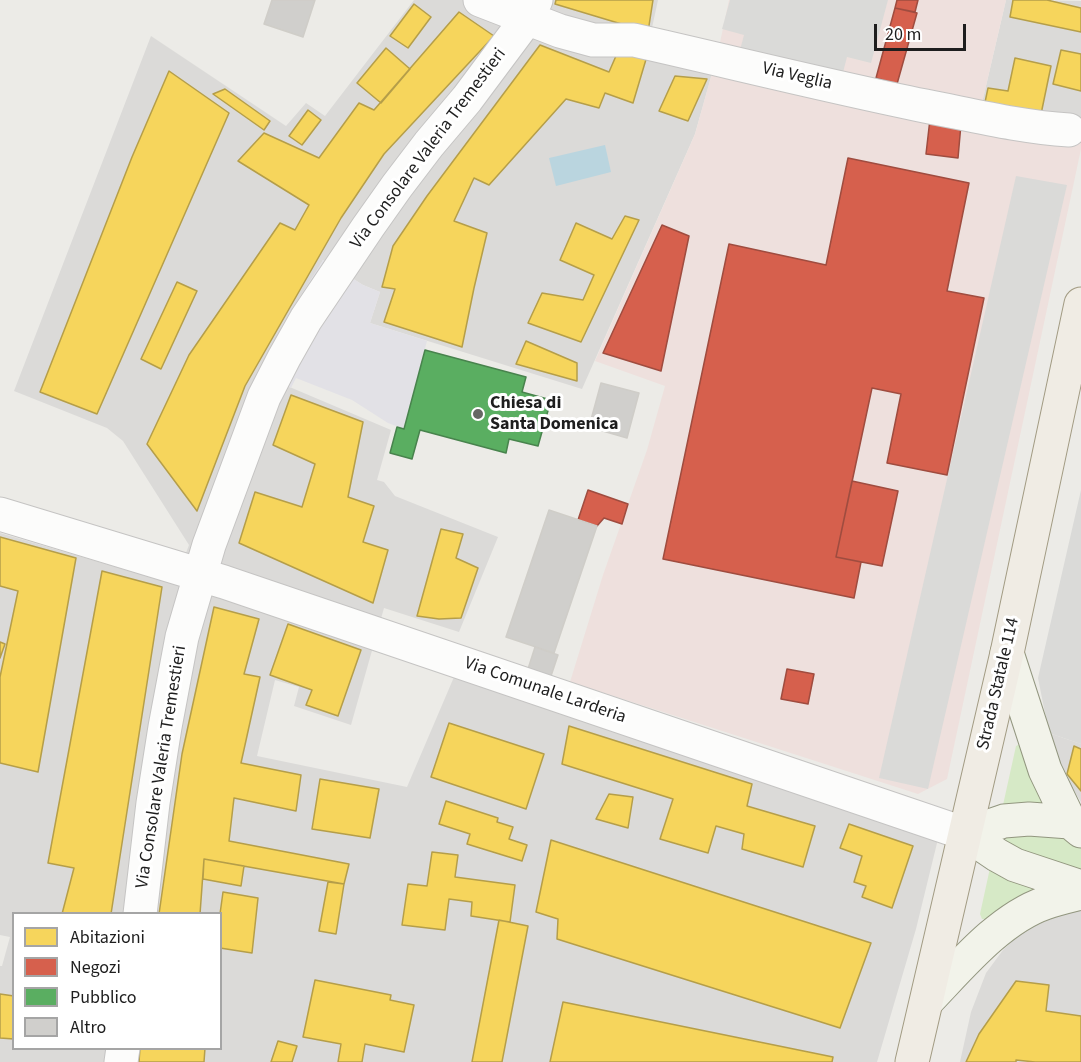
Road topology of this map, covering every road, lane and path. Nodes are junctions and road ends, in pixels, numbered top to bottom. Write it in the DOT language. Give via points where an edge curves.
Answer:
graph roads {
  1 [pos="480,0"];
  2 [pos="532,9"];
  3 [pos="1069,130"];
  4 [pos="1081,304"];
  5 [pos="0,514"];
  6 [pos="200,574"];
  7 [pos="1007,653"];
  8 [pos="1075,827"];
  9 [pos="966,834"];
  10 [pos="1081,887"];
  11 [pos="1081,893"];
  12 [pos="140,912"];
  13 [pos="927,1001"];
  14 [pos="912,1062"];
  1 -- 2 [label="street, Via Veglia"];
  2 -- 3 [label="street, Via Veglia" via="560,31 593,40 634,40 901,101"];
  2 -- 6 [label="street, Via Consolare Valeria Tremestieri" via="467,99 396,186 306,319 264,397"];
  4 -- 7 [label="main road, Strada Statale 114"];
  5 -- 6 [label="street, Via Comunale Larderia"];
  6 -- 9 [label="street, Via Comunale Larderia"];
  6 -- 12 [label="street, Via Consolare Valeria Tremestieri" via="182,637 165,726"];
  7 -- 8 [label="street" via="1046,770"];
  7 -- 9 [label="main road, Strada Statale 114"];
  8 -- 9 [label="street" via="1029,819 1004,821"];
  9 -- 10 [label="street, Via Comunale Larderia" via="1015,864"];
  9 -- 13 [label="main road, Strada Statale 114"];
  11 -- 13 [label="street" via="1043,903 1002,927"];
  13 -- 14 [label="main road, Strada Statale 114"];
}
